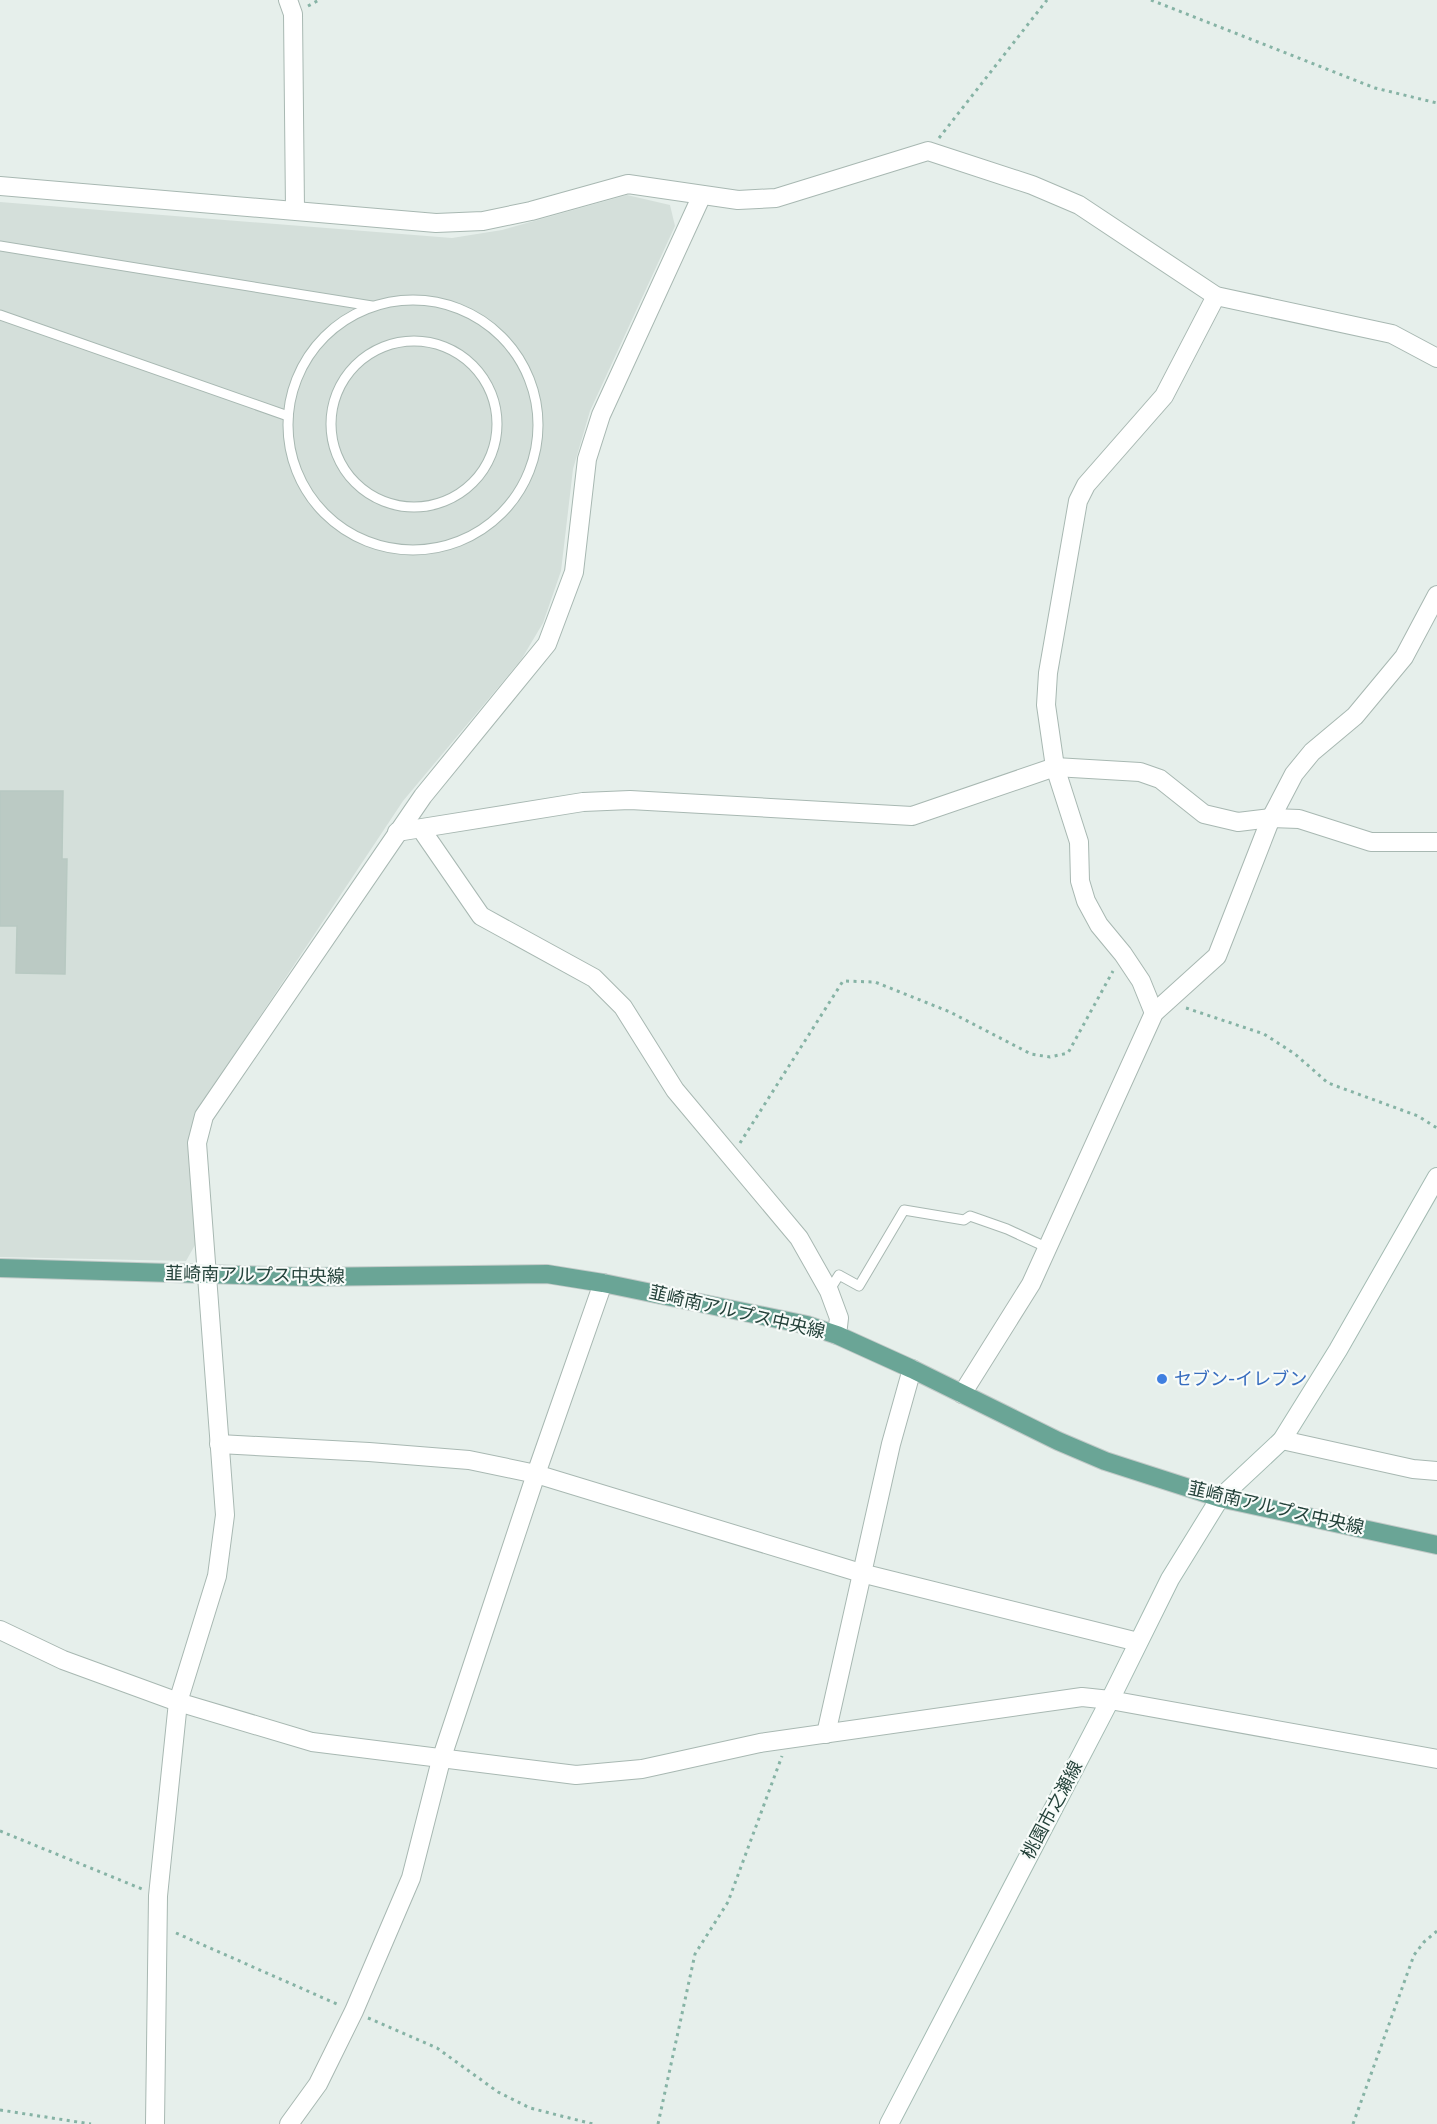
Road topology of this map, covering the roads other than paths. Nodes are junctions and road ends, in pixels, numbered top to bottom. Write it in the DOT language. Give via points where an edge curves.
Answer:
graph roads {
  1 [pos="288,0"];
  2 [pos="0,186"];
  3 [pos="702,195"];
  4 [pos="295,210"];
  5 [pos="0,246"];
  6 [pos="1216,296"];
  7 [pos="372,306"];
  8 [pos="0,315"];
  9 [pos="1437,358"];
  10 [pos="288,416"];
  11 [pos="376,499"];
  12 [pos="1437,595"];
  13 [pos="1055,767"];
  14 [pos="1271,818"];
  15 [pos="421,829"];
  16 [pos="398,832"];
  17 [pos="1437,842"];
  18 [pos="1161,1007"];
  19 [pos="1437,1177"];
  20 [pos="1048,1248"];
  21 [pos="0,1268"];
  22 [pos="207,1275"];
  23 [pos="603,1283"];
  24 [pos="829,1291"];
  25 [pos="837,1335"];
  26 [pos="912,1369"];
  27 [pos="963,1394"];
  28 [pos="1282,1440"];
  29 [pos="219,1444"];
  30 [pos="1437,1471"];
  31 [pos="536,1474"];
  32 [pos="1220,1498"];
  33 [pos="1437,1545"];
  34 [pos="861,1573"];
  35 [pos="0,1630"];
  36 [pos="1138,1642"];
  37 [pos="1110,1700"];
  38 [pos="178,1702"];
  39 [pos="826,1734"];
  40 [pos="1437,1759"];
  41 [pos="441,1760"];
  42 [pos="155,2124"];
  43 [pos="289,2124"];
  44 [pos="889,2124"];
  1 -- 4 [label="street" via="294,14"];
  2 -- 4 [label="street"];
  3 -- 4 [label="street" via="628,184 493,219 436,223"];
  3 -- 6 [label="street" via="738,200 776,198 928,151 1032,185 1079,205"];
  3 -- 16 [label="street" via="601,415 587,459 574,572 547,644"];
  5 -- 7 [label="lane"];
  6 -- 9 [label="street" via="1392,334"];
  6 -- 13 [label="street" via="1164,396 1086,485 1078,501 1048,673 1046,705"];
  7 -- 10 [label="lane" via="346,319 323,338 306,361 294,388"];
  7 -- 10 [label="lane" via="400,300 430,300 458,307 483,320 506,339 523,363 534,390 538,418 536,448 528,475 513,501 493,521 468,537 441,547 412,550 383,546 356,536 332,520 312,499 292,454"];
  8 -- 10 [label="lane"];
  11 -- 11 [label="lane" via="358,487 334,451 332,407 339,386 352,368 388,345 410,340 452,349 485,378 494,398 498,420 489,462 477,480 440,504 397,507"];
  12 -- 14 [label="street" via="1404,657 1355,716 1312,752 1294,774"];
  13 -- 14 [label="street" via="1140,772 1160,779 1204,814 1238,822"];
  13 -- 15 [label="street" via="912,816 630,800 583,802"];
  13 -- 18 [label="street" via="1079,842 1080,881 1086,901 1099,925"];
  14 -- 17 [label="street" via="1299,819 1371,842"];
  14 -- 18 [label="street" via="1217,956"];
  15 -- 16 [label="street"];
  15 -- 24 [label="street" via="481,916 594,978 622,1007 675,1090 799,1238"];
  16 -- 22 [label="street" via="204,1116 197,1143"];
  18 -- 20 [label="street"];
  19 -- 28 [label="street, 桃園市之瀬線"];
  20 -- 24 [label="lane" via="970,1216 964,1220 904,1210 859,1286 839,1275"];
  20 -- 27 [label="street" via="1031,1284"];
  21 -- 22 [label="main road, 韮崎南アルプス中央線"];
  22 -- 23 [label="main road, 韮崎南アルプス中央線" via="547,1274"];
  22 -- 29 [label="street"];
  23 -- 25 [label="main road, 韮崎南アルプス中央線" via="807,1325"];
  23 -- 31 [label="street"];
  24 -- 25 [label="street" via="839,1318"];
  25 -- 26 [label="main road, 韮崎南アルプス中央線"];
  26 -- 27 [label="main road, 韮崎南アルプス中央線"];
  26 -- 34 [label="street"];
  27 -- 32 [label="main road, 韮崎南アルプス中央線" via="1105,1461"];
  28 -- 30 [label="street"];
  28 -- 32 [label="street, 桃園市之瀬線"];
  29 -- 31 [label="street" via="458,1459"];
  29 -- 38 [label="street" via="225,1515 218,1576"];
  31 -- 34 [label="street"];
  31 -- 41 [label="street"];
  32 -- 33 [label="main road, 韮崎南アルプス中央線"];
  32 -- 36 [label="street, 桃園市之瀬線" via="1170,1579"];
  34 -- 36 [label="street"];
  34 -- 39 [label="street"];
  35 -- 38 [label="street" via="63,1660"];
  36 -- 37 [label="street, 桃園市之瀬線"];
  37 -- 39 [label="street" via="1082,1697"];
  37 -- 40 [label="street"];
  37 -- 44 [label="street, 桃園市之瀬線"];
  38 -- 41 [label="street" via="312,1742"];
  38 -- 42 [label="street" via="158,1896"];
  39 -- 41 [label="street" via="760,1743 642,1770 576,1775"];
  41 -- 43 [label="street" via="411,1878 318,2084"];
}
